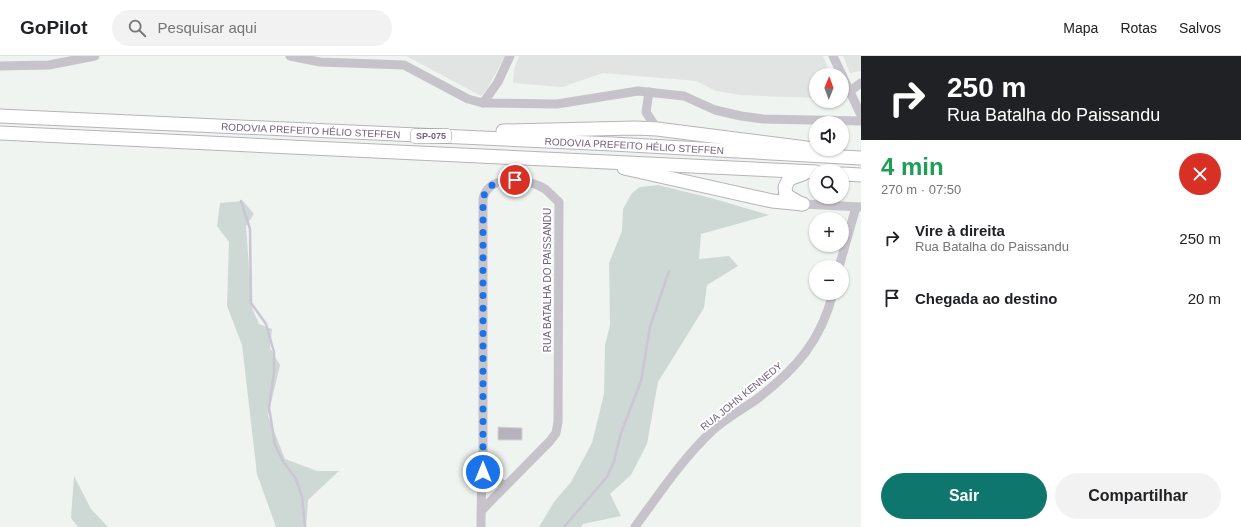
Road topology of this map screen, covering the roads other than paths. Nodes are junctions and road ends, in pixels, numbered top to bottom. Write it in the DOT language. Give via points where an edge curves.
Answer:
graph roads {
  1 [pos="95,56"];
  2 [pos="290,56"];
  3 [pos="510,56"];
  4 [pos="833,56"];
  5 [pos="0,66"];
  6 [pos="839,68"];
  7 [pos="861,83"];
  8 [pos="850,91"];
  9 [pos="649,92"];
  10 [pos="483,103"];
  11 [pos="646,112"];
  12 [pos="861,115"];
  13 [pos="0,116"];
  14 [pos="861,121"];
  15 [pos="635,128"];
  16 [pos="657,129"];
  17 [pos="356,132"];
  18 [pos="0,133"];
  19 [pos="861,158"];
  20 [pos="599,161"];
  21 [pos="809,172"];
  22 [pos="809,173"];
  23 [pos="849,174"];
  24 [pos="861,175"];
  25 [pos="803,204"];
  26 [pos="858,207"];
  27 [pos="841,260"];
  28 [pos="831,300"];
  29 [pos="483,472"];
  30 [pos="506,485"];
  31 [pos="481,511"];
  32 [pos="481,527"];
  33 [pos="635,527"];
  1 -- 5 [label="street" via="49,65"];
  2 -- 10 [label="street" via="320,62 404,65 468,99"];
  3 -- 10 [label="street" via="498,82"];
  4 -- 6 [label="street"];
  7 -- 8 [label="street"];
  8 -- 12 [label="street"];
  9 -- 10 [label="street" via="638,91 538,105"];
  9 -- 11 [label="street"];
  9 -- 14 [label="street" via="684,96 715,110 741,116 763,119"];
  11 -- 15 [label="street"];
  11 -- 16 [label="street"];
  13 -- 17 [label="highway, RODOVIA PREFEITO HÉLIO STEFFEN / SP-075"];
  15 -- 16 [label="highway"];
  15 -- 17 [label="highway"];
  16 -- 19 [label="highway" via="804,147"];
  17 -- 19 [label="highway, RODOVIA PREFEITO HÉLIO STEFFEN / SP-075"];
  18 -- 20 [label="highway, RODOVIA PREFEITO HÉLIO STEFFEN / SP-075"];
  20 -- 21 [label="highway, RODOVIA PREFEITO HÉLIO STEFFEN / SP-075"];
  20 -- 25 [label="highway" via="772,201"];
  22 -- 25 [label="highway" via="789,179 784,186 786,195"];
  23 -- 24 [label="highway"];
  25 -- 26 [label="street"];
  26 -- 27 [label="street"];
  28 -- 33 [label="street, RUA JOHN KENNEDY" via="823,326 802,359 758,398 713,430 685,460"];
  29 -- 30 [label="street" via="493,480"];
  29 -- 30 [label="street, RUA BATALHA DO PAISSANDU" via="483,199 485,192 493,184 515,180 529,182 545,189 559,202 558,422 556,433"];
  29 -- 31 [label="street, RUA BATALHA DO PAISSANDU"];
  30 -- 31 [label="street, RUA BATALHA DO PAISSANDU"];
  31 -- 32 [label="street, RUA BATALHA DO PAISSANDU"];
}
